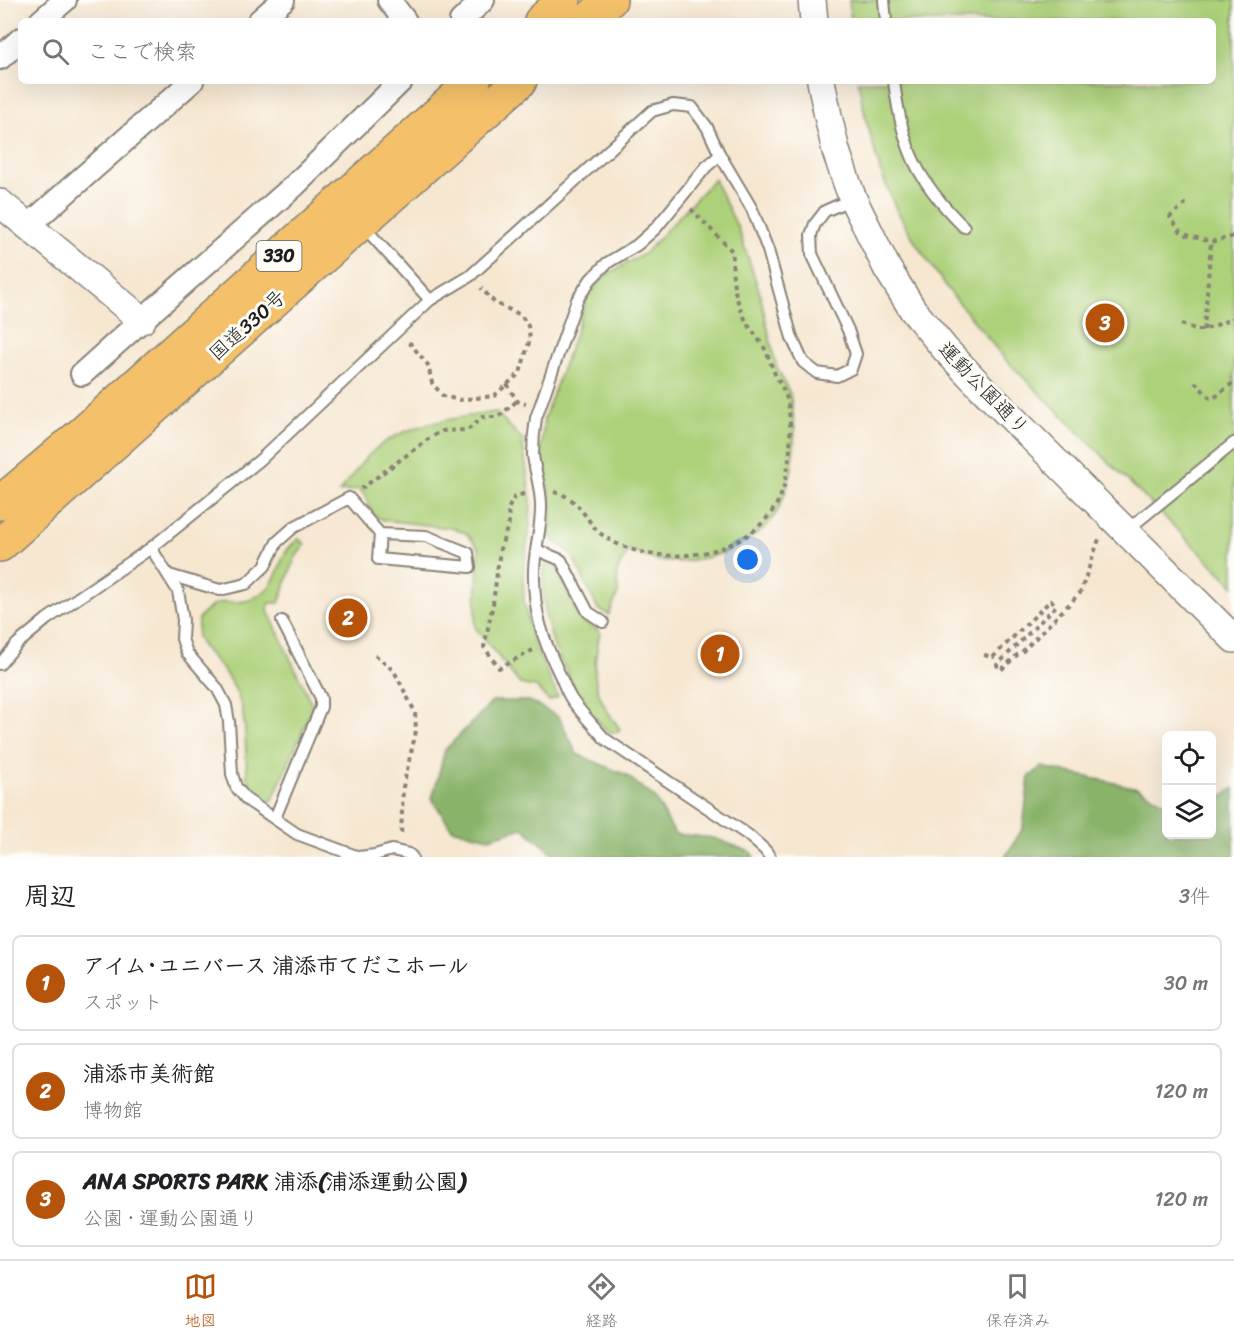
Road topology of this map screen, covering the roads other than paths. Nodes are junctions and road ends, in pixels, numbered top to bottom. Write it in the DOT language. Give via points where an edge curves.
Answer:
graph roads {
  1 [pos="65,0"];
  2 [pos="283,0"];
  3 [pos="389,0"];
  4 [pos="483,0"];
  5 [pos="564,0"];
  6 [pos="610,0"];
  7 [pos="812,0"];
  8 [pos="884,0"];
  9 [pos="44,18"];
  10 [pos="262,18"];
  11 [pos="403,18"];
  12 [pos="464,18"];
  13 [pos="544,18"];
  14 [pos="589,18"];
  15 [pos="814,18"];
  16 [pos="886,18"];
  17 [pos="18,42"];
  18 [pos="0,58"];
  19 [pos="189,84"];
  20 [pos="398,84"];
  21 [pos="471,84"];
  22 [pos="517,84"];
  23 [pos="822,84"];
  24 [pos="894,84"];
  25 [pos="720,155"];
  26 [pos="853,199"];
  27 [pos="0,203"];
  28 [pos="361,223"];
  29 [pos="28,226"];
  30 [pos="964,227"];
  31 [pos="430,300"];
  32 [pos="142,320"];
  33 [pos="82,374"];
  34 [pos="1234,443"];
  35 [pos="2,500"];
  36 [pos="1126,531"];
  37 [pos="380,534"];
  38 [pos="0,545"];
  39 [pos="151,548"];
  40 [pos="537,550"];
  41 [pos="169,575"];
  42 [pos="282,621"];
  43 [pos="603,622"];
  44 [pos="1234,639"];
  45 [pos="0,664"];
  46 [pos="275,818"];
  47 [pos="412,857"];
  48 [pos="770,857"];
  1 -- 9 [label="street"];
  2 -- 10 [label="street"];
  3 -- 11 [label="street"];
  4 -- 12 [label="street"];
  5 -- 13 [label="highway"];
  6 -- 14 [label="highway"];
  7 -- 15 [label="street"];
  8 -- 16 [label="lane"];
  17 -- 18 [label="street"];
  19 -- 29 [label="street"];
  20 -- 32 [label="street" via="295,185"];
  21 -- 35 [label="highway, 国道330号 / 330" via="93,424"];
  22 -- 28 [label="highway, 国道330号 / 330"];
  23 -- 26 [label="street, 運動公園通り" via="836,151"];
  24 -- 30 [label="lane" via="897,110 914,163 927,186"];
  25 -- 26 [label="lane" via="752,209 803,362 817,373 837,376 851,369 856,354 812,254 811,235 825,211"];
  25 -- 31 [label="lane" via="692,107 674,105 652,111 470,276"];
  25 -- 40 [label="lane" via="705,167 656,228 637,245 606,263 577,300 536,418 533,456 541,508"];
  26 -- 36 [label="street, 運動公園通り" via="887,267 932,333"];
  27 -- 29 [label="street"];
  28 -- 31 [label="lane"];
  28 -- 38 [label="highway, 国道330号 / 330"];
  29 -- 32 [label="street"];
  31 -- 39 [label="lane" via="260,460"];
  32 -- 33 [label="street"];
  34 -- 36 [label="lane"];
  36 -- 44 [label="street, 運動公園通り"];
  37 -- 37 [label="lane" via="426,536 468,553 470,567 378,559"];
  37 -- 41 [label="lane" via="349,498 294,527 246,584 220,590"];
  39 -- 41 [label="lane"];
  39 -- 45 [label="lane" via="47,619"];
  40 -- 43 [label="lane" via="561,560 588,612"];
  40 -- 48 [label="lane" via="534,567 539,623 570,698 605,739 748,835"];
  41 -- 46 [label="lane" via="178,591 187,653 218,688 226,705 236,787 247,800"];
  42 -- 46 [label="lane" via="321,698 321,707"];
  46 -- 47 [label="lane" via="297,834 359,856 392,850"];
}
